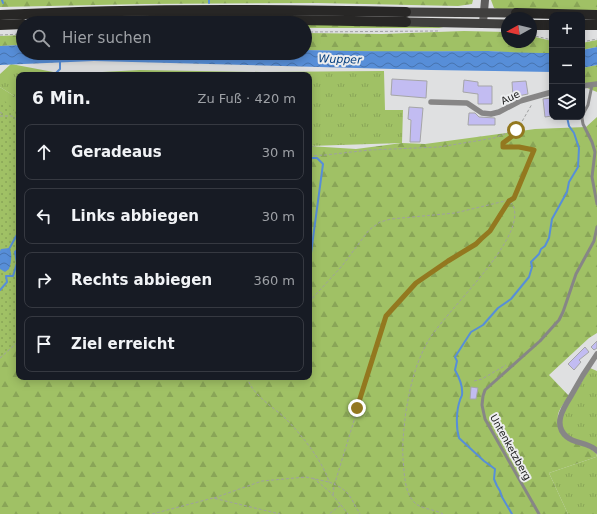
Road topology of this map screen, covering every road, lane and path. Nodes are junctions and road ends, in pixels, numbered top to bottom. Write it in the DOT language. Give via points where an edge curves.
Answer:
graph roads {
  1 [pos="485,0"];
  2 [pos="483,12"];
  3 [pos="501,13"];
  4 [pos="537,14"];
  5 [pos="0,15"];
  6 [pos="597,15"];
  7 [pos="406,17"];
  8 [pos="312,19"];
  9 [pos="16,24"];
  10 [pos="483,24"];
  11 [pos="501,24"];
  12 [pos="537,24"];
  13 [pos="0,25"];
  14 [pos="549,25"];
  15 [pos="442,31"];
  16 [pos="312,32"];
  17 [pos="16,34"];
  18 [pos="0,35"];
  19 [pos="537,36"];
  20 [pos="549,39"];
  21 [pos="597,39"];
  22 [pos="585,41"];
  23 [pos="595,84"];
  24 [pos="585,86"];
  25 [pos="549,93"];
  26 [pos="538,96"];
  27 [pos="432,102"];
  28 [pos="0,112"];
  29 [pos="4,115"];
  30 [pos="0,116"];
  31 [pos="16,119"];
  32 [pos="517,128"];
  33 [pos="312,156"];
  34 [pos="509,201"];
  35 [pos="597,204"];
  36 [pos="597,227"];
  37 [pos="312,299"];
  38 [pos="16,344"];
  39 [pos="597,354"];
  40 [pos="0,358"];
  41 [pos="514,363"];
  42 [pos="249,380"];
  43 [pos="474,381"];
  44 [pos="597,451"];
  45 [pos="312,478"];
  46 [pos="329,482"];
  47 [pos="334,484"];
  48 [pos="333,495"];
  49 [pos="213,498"];
  50 [pos="341,505"];
  51 [pos="165,511"];
  52 [pos="153,514"];
  53 [pos="166,514"];
  54 [pos="280,514"];
  55 [pos="329,514"];
  56 [pos="348,514"];
  57 [pos="360,514"];
  58 [pos="443,514"];
  59 [pos="539,514"];
  1 -- 2 [label="main road"];
  2 -- 3 [label="main road"];
  2 -- 7 [label="main road"];
  2 -- 10 [label="main road"];
  4 -- 6 [label="highway"];
  5 -- 7 [label="highway" via="266,10"];
  7 -- 8 [label="highway"];
  7 -- 10 [label="main road"];
  9 -- 13 [label="highway"];
  10 -- 11 [label="main road"];
  12 -- 14 [label="highway"];
  15 -- 16 [label="path"];
  17 -- 18 [label="path"];
  19 -- 20 [label="path"];
  21 -- 22 [label="path"];
  23 -- 24 [label="street"];
  23 -- 35 [label="lane" via="582,118 595,152 592,177"];
  25 -- 26 [label="street, Aue"];
  26 -- 27 [label="street, Aue" via="491,114 482,113 467,103"];
  26 -- 32 [label="path"];
  28 -- 29 [label="path"];
  29 -- 30 [label="path"];
  29 -- 31 [label="path"];
  32 -- 33 [label="path" via="494,138 439,147"];
  32 -- 34 [label="path" via="514,135 503,143 503,147 534,150 514,198"];
  34 -- 37 [label="path" via="456,213 391,218 380,222 369,230 346,261"];
  34 -- 47 [label="path" via="490,231 476,244 416,283 386,316"];
  34 -- 58 [label="path" via="514,207 515,215 507,239 483,274 431,335 416,365 409,390 402,447 408,492 417,505"];
  36 -- 41 [label="lane" via="594,241 576,274 561,316 540,341"];
  38 -- 40 [label="path"];
  39 -- 44 [label="street" via="578,381 564,407 560,421 566,437"];
  41 -- 43 [label="path" via="502,366 482,379"];
  41 -- 59 [label="lane, Untenketzberg" via="488,387 482,398 482,408"];
  42 -- 46 [label="path" via="267,404 284,418 316,456"];
  45 -- 46 [label="path"];
  45 -- 48 [label="path"];
  45 -- 49 [label="path" via="256,482"];
  46 -- 47 [label="path"];
  47 -- 48 [label="path"];
  47 -- 57 [label="path" via="349,494"];
  48 -- 50 [label="path"];
  49 -- 51 [label="path"];
  49 -- 54 [label="path"];
  50 -- 55 [label="path"];
  50 -- 56 [label="path"];
  51 -- 52 [label="path"];
  51 -- 53 [label="path"];
}
